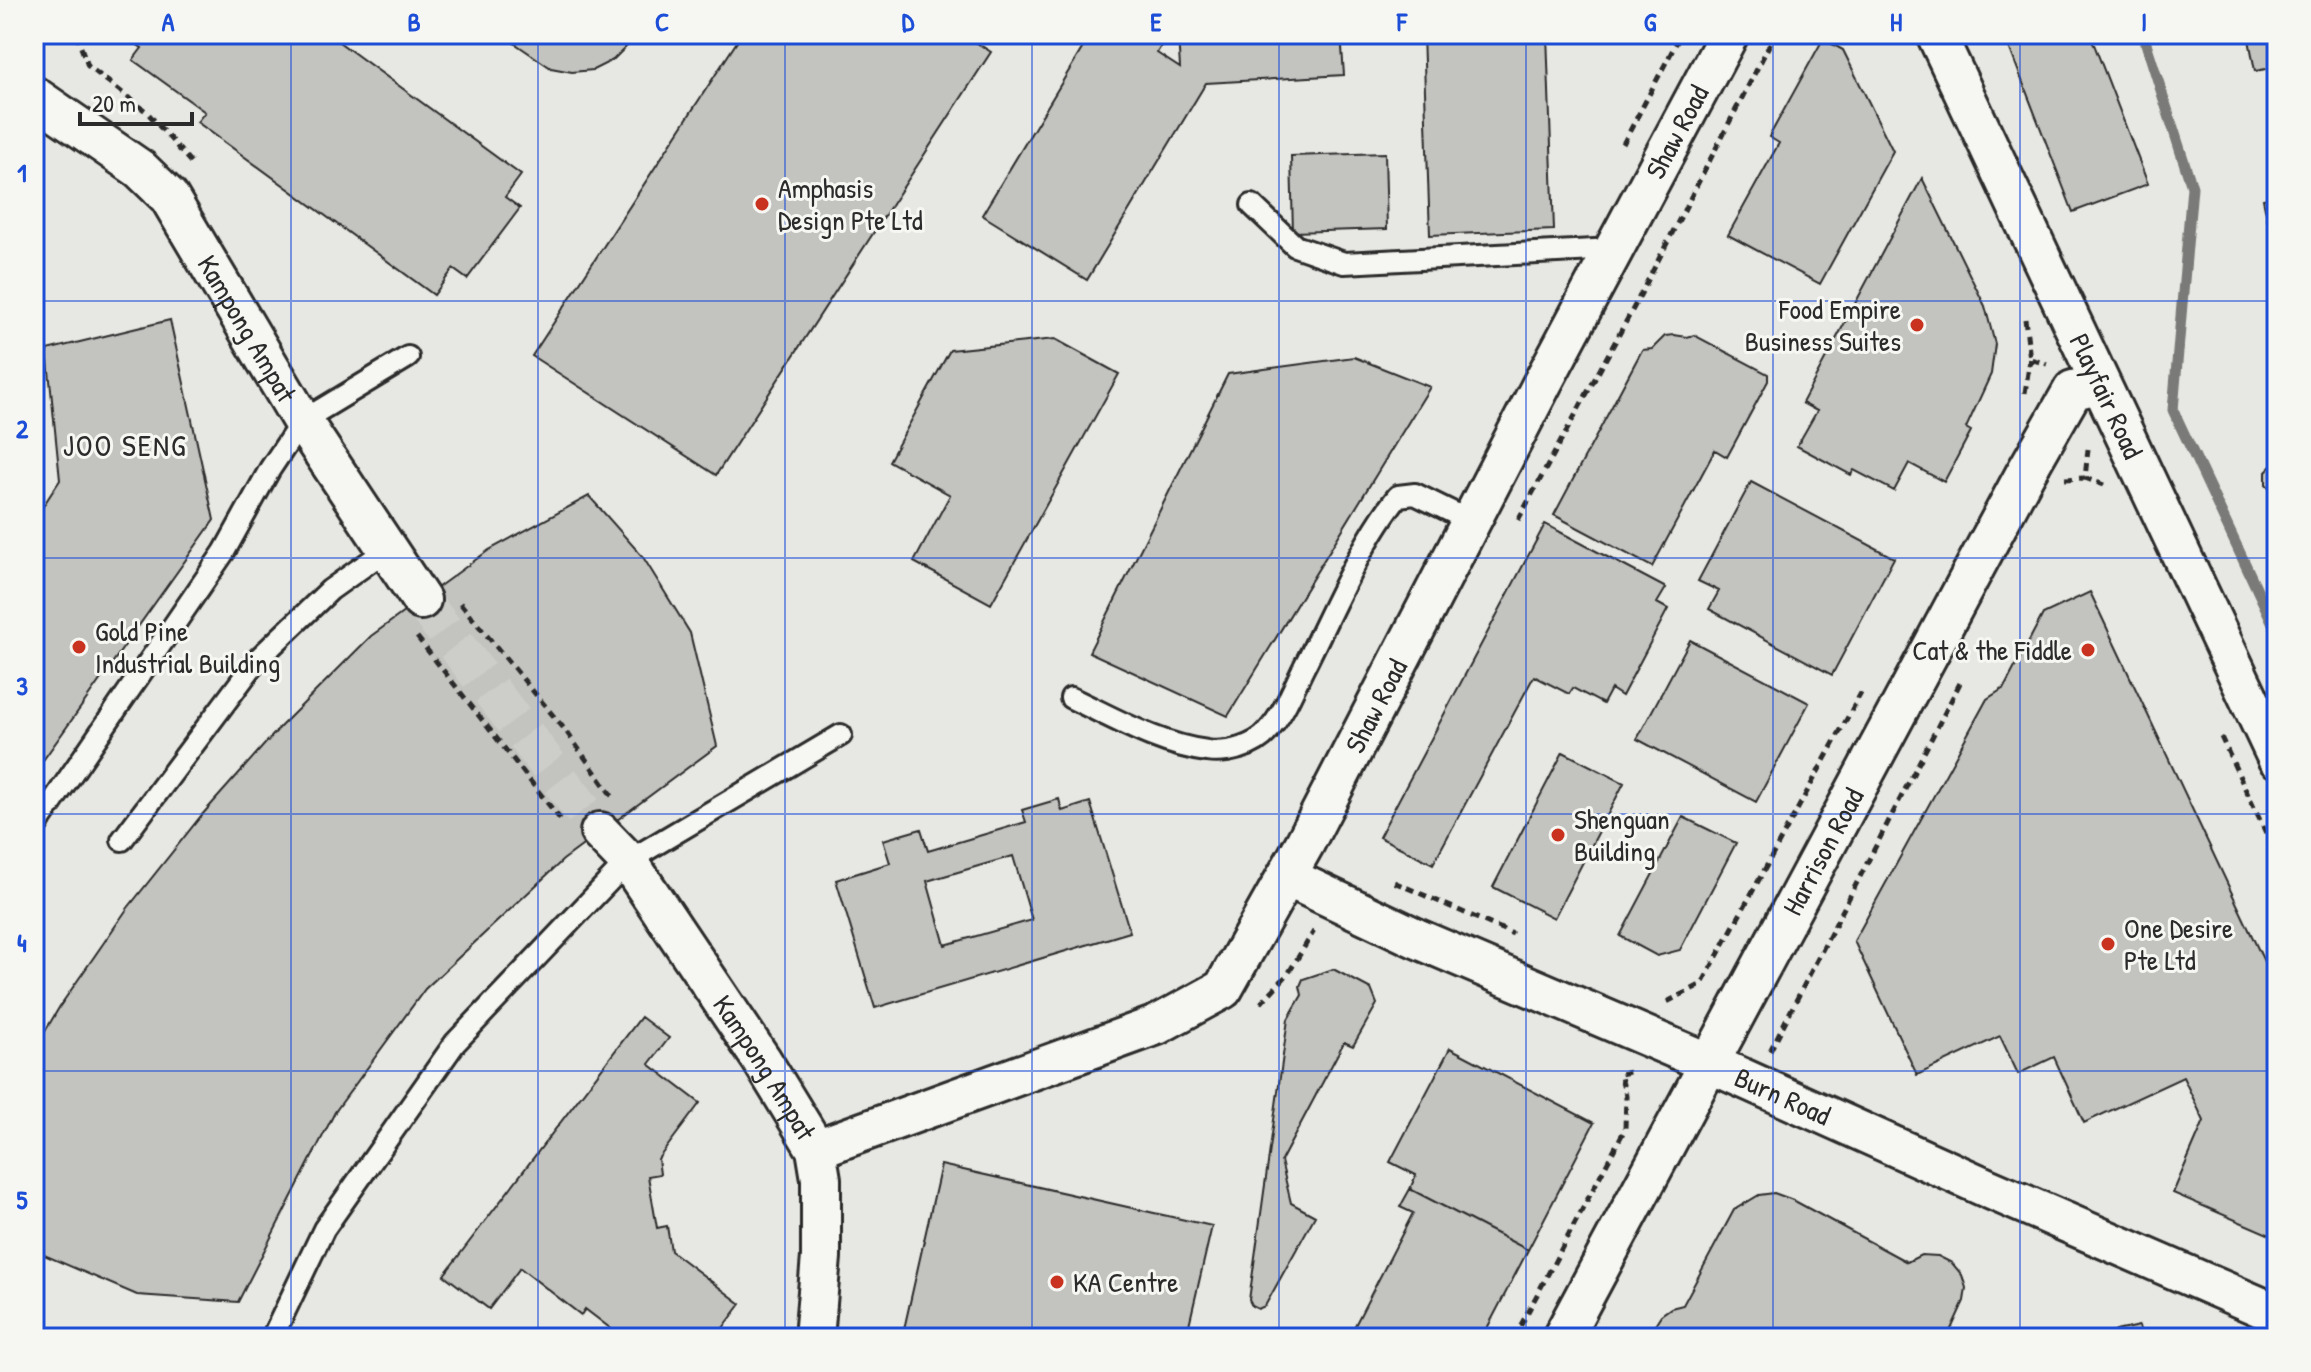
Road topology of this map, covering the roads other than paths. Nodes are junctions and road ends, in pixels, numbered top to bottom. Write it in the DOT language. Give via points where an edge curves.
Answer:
graph roads {
  1 [pos="1729,34"];
  2 [pos="1936,34"];
  3 [pos="34,96"];
  4 [pos="1252,205"];
  5 [pos="1614,249"];
  6 [pos="408,357"];
  7 [pos="2099,384"];
  8 [pos="302,421"];
  9 [pos="1470,521"];
  10 [pos="389,548"];
  11 [pos="428,608"];
  12 [pos="1071,698"];
  13 [pos="841,735"];
  14 [pos="2277,758"];
  15 [pos="598,825"];
  16 [pos="34,829"];
  17 [pos="122,840"];
  18 [pos="628,861"];
  19 [pos="1287,877"];
  20 [pos="1709,1063"];
  21 [pos="816,1149"];
  22 [pos="2277,1314"];
  23 [pos="272,1338"];
  24 [pos="814,1338"];
  25 [pos="1562,1338"];
  1 -- 5 [label="street, Shaw Road"];
  2 -- 7 [label="street, Playfair Road"];
  3 -- 8 [label="street, Kampong Ampat" via="140,169 169,197"];
  4 -- 5 [label="lane" via="1295,246 1344,263"];
  5 -- 9 [label="street, Shaw Road"];
  6 -- 8 [label="lane"];
  7 -- 14 [label="street, Playfair Road"];
  7 -- 20 [label="street, Harrison Road" via="2073,390"];
  8 -- 10 [label="street, Kampong Ampat"];
  8 -- 16 [label="lane" via="224,552"];
  9 -- 12 [label="lane" via="1415,494 1398,496 1283,708 1266,734 1245,745 1230,751 1190,748"];
  9 -- 19 [label="street, Shaw Road"];
  10 -- 11 [label="street, Kampong Ampat"];
  10 -- 17 [label="lane" via="330,590 257,660"];
  13 -- 18 [label="lane"];
  15 -- 18 [label="street, Kampong Ampat"];
  18 -- 21 [label="street, Kampong Ampat"];
  18 -- 23 [label="lane" via="455,1043 324,1229"];
  19 -- 20 [label="street, Burn Road"];
  19 -- 21 [label="street, Shaw Road" via="1223,989 1157,1025"];
  20 -- 22 [label="street, Burn Road"];
  20 -- 25 [label="street, Harrison Road"];
  21 -- 24 [label="street, Kampong Ampat" via="821,1257"];
}
